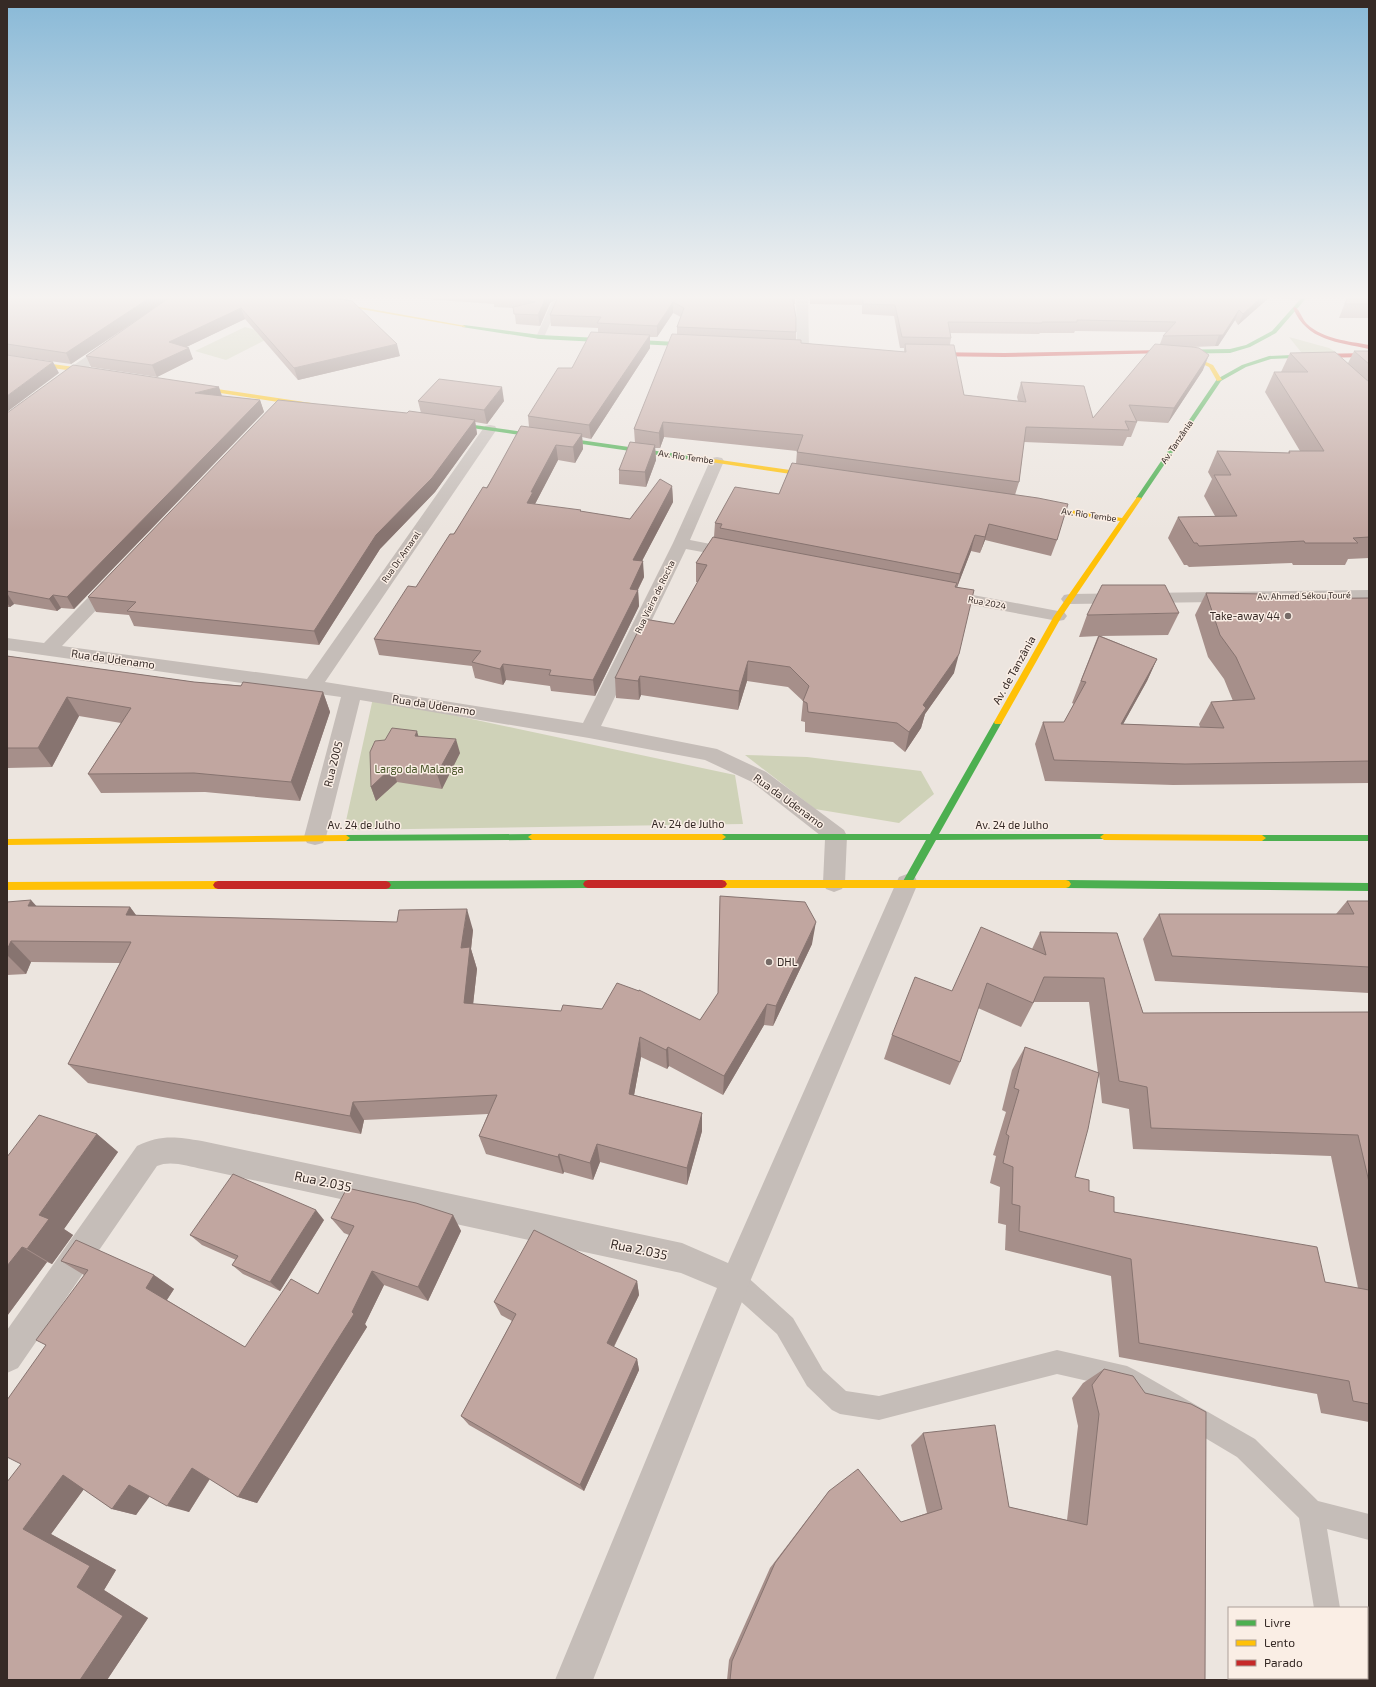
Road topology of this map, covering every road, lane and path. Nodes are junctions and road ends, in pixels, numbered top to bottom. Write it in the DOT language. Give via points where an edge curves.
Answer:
graph roads {
  1 [pos="70,374"];
  2 [pos="1215,374"];
  3 [pos="1231,374"];
  4 [pos="1219,380"];
  5 [pos="184,386"];
  6 [pos="45,393"];
  7 [pos="322,406"];
  8 [pos="437,422"];
  9 [pos="490,429"];
  10 [pos="717,461"];
  11 [pos="827,477"];
  12 [pos="1030,506"];
  13 [pos="1124,520"];
  14 [pos="681,543"];
  15 [pos="752,557"];
  16 [pos="125,570"];
  17 [pos="924,590"];
  18 [pos="1369,595"];
  19 [pos="1070,599"];
  20 [pos="1058,616"];
  21 [pos="7,644"];
  22 [pos="48,650"];
  23 [pos="312,686"];
  24 [pos="352,692"];
  25 [pos="589,731"];
  26 [pos="836,836"];
  27 [pos="314,837"];
  28 [pos="934,837"];
  29 [pos="1369,838"];
  30 [pos="7,842"];
  31 [pos="834,883"];
  32 [pos="907,883"];
  33 [pos="7,886"];
  34 [pos="1369,887"];
  35 [pos="735,1281"];
  36 [pos="7,1356"];
  37 [pos="1311,1512"];
  38 [pos="1369,1527"];
  39 [pos="1327,1607"];
  40 [pos="574,1680"];
  1 -- 6 [label="street"];
  2 -- 4 [label="main road"];
  3 -- 4 [label="main road, Av. Tanzânia"];
  4 -- 13 [label="main road, Av. Tanzânia"];
  5 -- 7 [label="main road" via="278,406"];
  8 -- 9 [label="main road, Av. Rio Tembe"];
  9 -- 10 [label="main road, Av. Rio Tembe"];
  9 -- 23 [label="street, Rua Dr. Amaral"];
  10 -- 11 [label="main road, Av. Rio Tembe"];
  10 -- 14 [label="street, Rua Vieira de Rocha"];
  12 -- 13 [label="main road, Av. Rio Tembe"];
  13 -- 19 [label="main road, Av. de Tanzânia"];
  14 -- 15 [label="street"];
  14 -- 25 [label="street, Rua Vieira de Rocha"];
  16 -- 22 [label="street"];
  17 -- 20 [label="street, Rua 2024"];
  18 -- 19 [label="street, Av. Ahmed Sékou Touré"];
  19 -- 20 [label="main road, Av. de Tanzânia"];
  20 -- 28 [label="main road, Av. de Tanzânia"];
  21 -- 22 [label="street, Rua da Udenamo"];
  22 -- 23 [label="street, Rua da Udenamo"];
  23 -- 24 [label="street, Rua da Udenamo"];
  24 -- 25 [label="street, Rua da Udenamo"];
  24 -- 27 [label="street, Rua 2005"];
  25 -- 26 [label="street, Rua da Udenamo" via="710,754 760,777"];
  26 -- 27 [label="main road, Av. 24 de Julho"];
  26 -- 28 [label="main road, Av. 24 de Julho"];
  26 -- 31 [label="street"];
  27 -- 30 [label="main road, Av. 24 de Julho"];
  28 -- 29 [label="main road, Av. 24 de Julho"];
  28 -- 32 [label="main road, Av. de Tanzânia"];
  31 -- 32 [label="main road"];
  31 -- 33 [label="main road"];
  32 -- 34 [label="main road"];
  32 -- 35 [label="street"];
  35 -- 36 [label="street, Rua 2.035" via="682,1258 202,1154 164,1149 147,1156"];
  35 -- 37 [label="lane" via="785,1326 816,1378 840,1402 879,1408 1057,1362 1127,1378 1246,1448"];
  35 -- 40 [label="street"];
  37 -- 38 [label="lane"];
  37 -- 39 [label="lane"];
}
